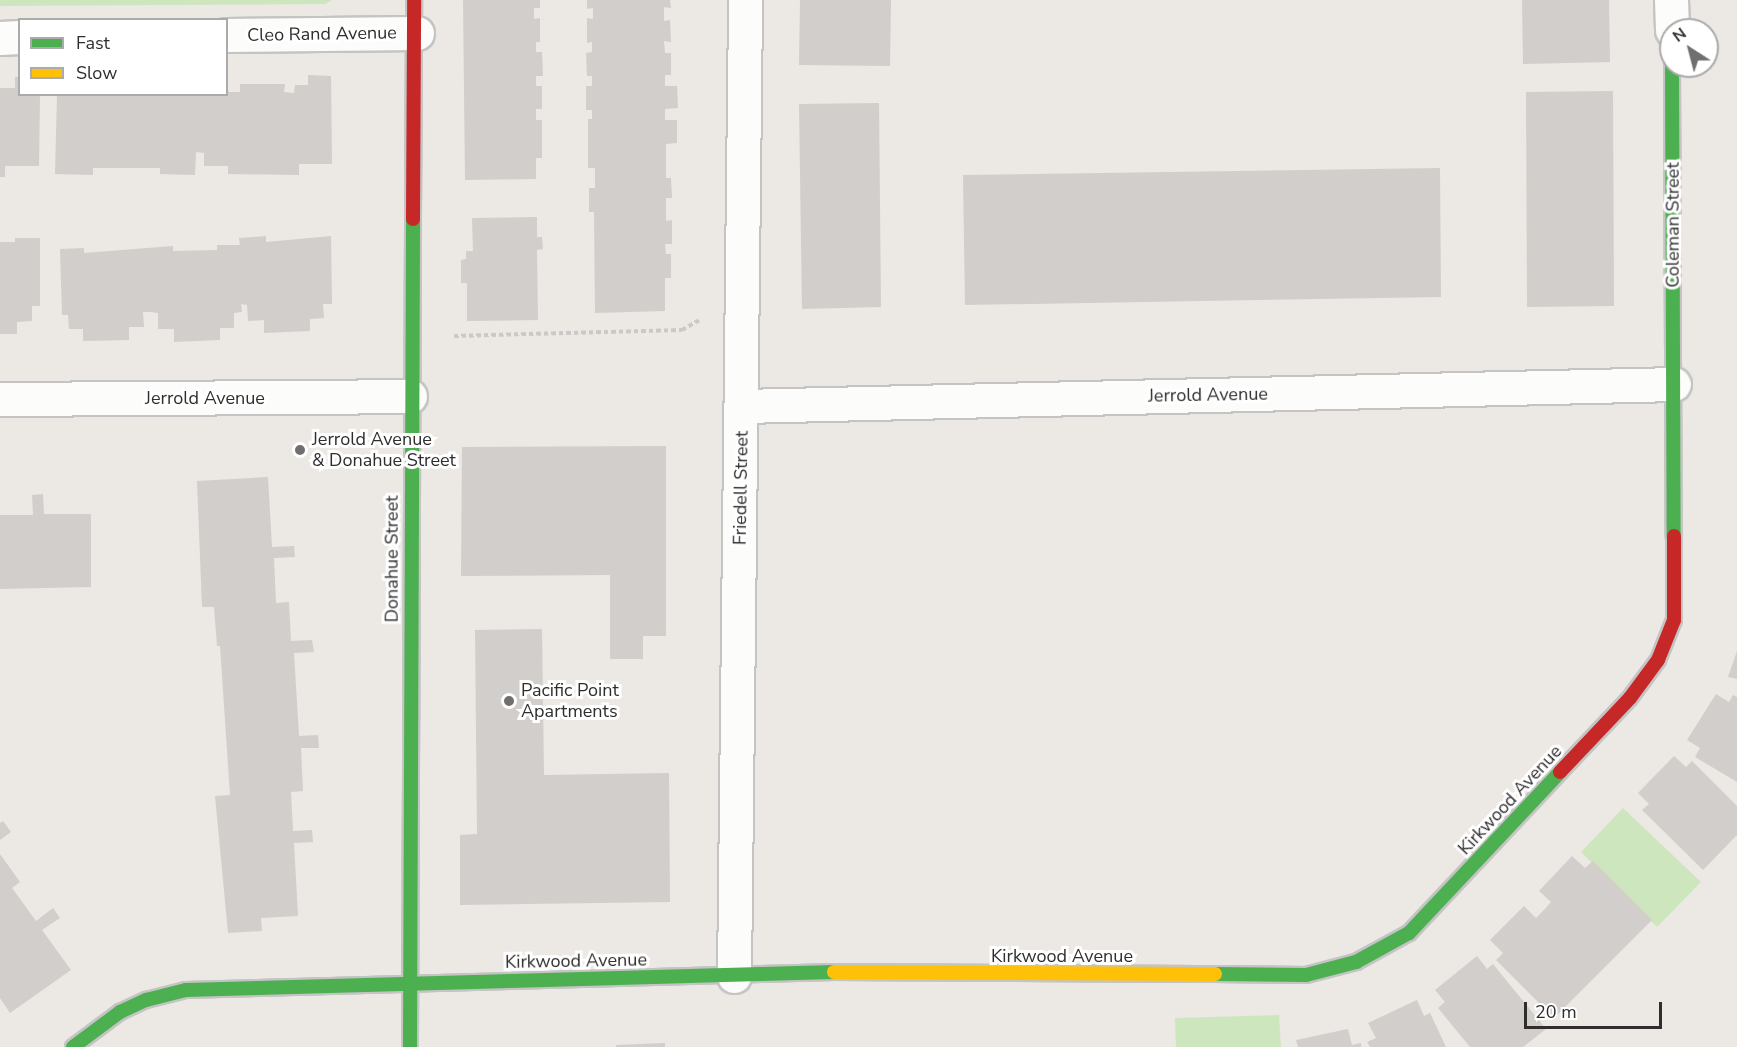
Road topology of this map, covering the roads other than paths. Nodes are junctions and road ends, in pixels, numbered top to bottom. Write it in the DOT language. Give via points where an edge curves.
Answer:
graph roads {
  1 [pos="414,0"];
  2 [pos="745,0"];
  3 [pos="1671,0"];
  4 [pos="1672,18"];
  5 [pos="417,33"];
  6 [pos="228,35"];
  7 [pos="0,38"];
  8 [pos="18,38"];
  9 [pos="1672,78"];
  10 [pos="1674,384"];
  11 [pos="410,396"];
  12 [pos="0,399"];
  13 [pos="742,406"];
  14 [pos="734,976"];
  15 [pos="410,982"];
  16 [pos="73,1047"];
  17 [pos="410,1047"];
  1 -- 5 [label="street, Donahue Street"];
  2 -- 13 [label="street, Friedell Street"];
  3 -- 4 [label="street"];
  5 -- 6 [label="street, Cleo Rand Avenue"];
  5 -- 11 [label="street, Donahue Street"];
  7 -- 8 [label="street"];
  9 -- 10 [label="street, Coleman Street"];
  10 -- 13 [label="street, Jerrold Avenue"];
  10 -- 14 [label="street, Kirkwood Avenue" via="1674,620 1658,660 1630,698 1409,933 1356,962 1306,975 837,972"];
  11 -- 12 [label="street, Jerrold Avenue"];
  11 -- 15 [label="street, Donahue Street"];
  13 -- 14 [label="street, Friedell Street"];
  14 -- 15 [label="street, Kirkwood Avenue"];
  15 -- 16 [label="street, Kirkwood Avenue" via="186,990 146,1000 120,1012"];
  15 -- 17 [label="street, Donahue Street"];
}
